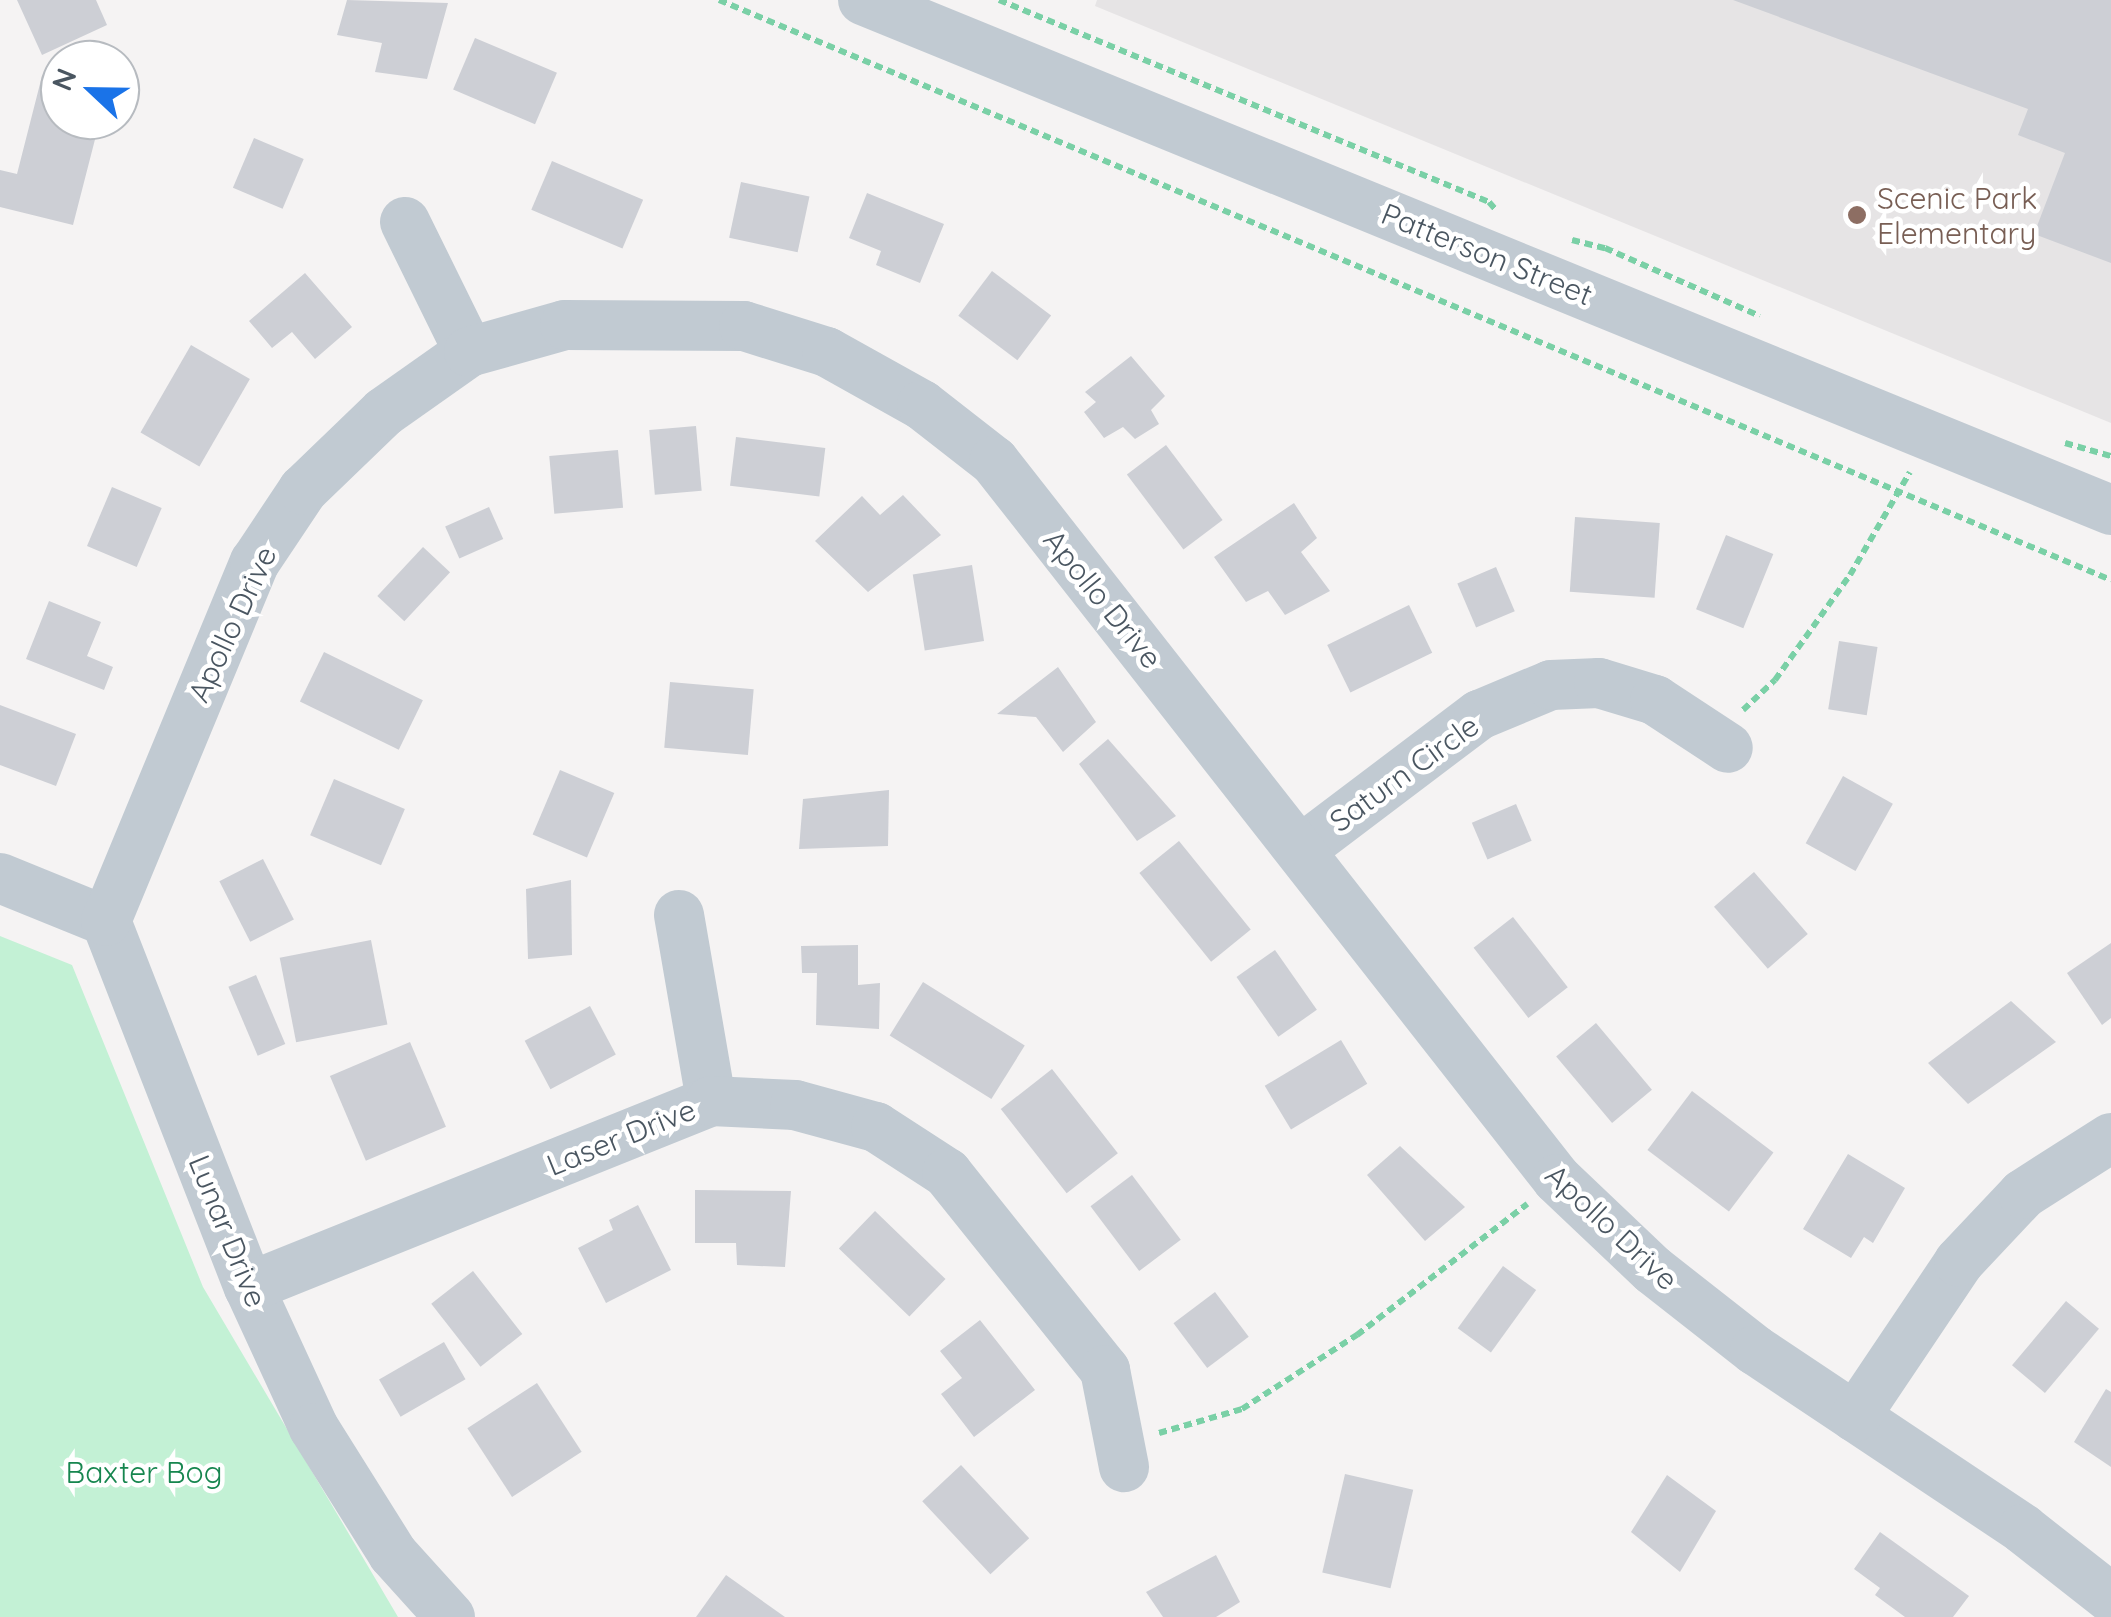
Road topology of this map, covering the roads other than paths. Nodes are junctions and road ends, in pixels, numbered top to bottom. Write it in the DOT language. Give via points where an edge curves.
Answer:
graph roads {
  1 [pos="862,0"];
  2 [pos="406,222"];
  3 [pos="469,352"];
  4 [pos="2111,510"];
  5 [pos="1720,743"];
  6 [pos="1303,848"];
  7 [pos="0,878"];
  8 [pos="679,915"];
  9 [pos="106,920"];
  10 [pos="711,1102"];
  11 [pos="2111,1138"];
  12 [pos="249,1287"];
  13 [pos="1854,1416"];
  14 [pos="1122,1456"];
  15 [pos="2111,1598"];
  16 [pos="450,1617"];
  1 -- 4 [label="street, Patterson Street"];
  2 -- 3 [label="street"];
  3 -- 6 [label="street, Apollo Drive" via="565,326 744,326 827,352 922,406 994,461"];
  3 -- 9 [label="street, Apollo Drive" via="384,412 303,490 255,562"];
  5 -- 6 [label="street, Saturn Circle" via="1655,700 1599,683 1551,685 1479,716"];
  6 -- 13 [label="street, Apollo Drive" via="1557,1179 1654,1270"];
  7 -- 9 [label="street"];
  8 -- 10 [label="street"];
  9 -- 12 [label="street, Lunar Drive"];
  10 -- 12 [label="street, Laser Drive"];
  10 -- 14 [label="street, Laser Drive" via="795,1106 876,1127 947,1173 1105,1370"];
  11 -- 13 [label="street" via="2023,1194 1959,1262"];
  12 -- 16 [label="street, Lunar Drive" via="314,1428 393,1554"];
  13 -- 15 [label="street, Apollo Drive" via="2023,1529"];
}
